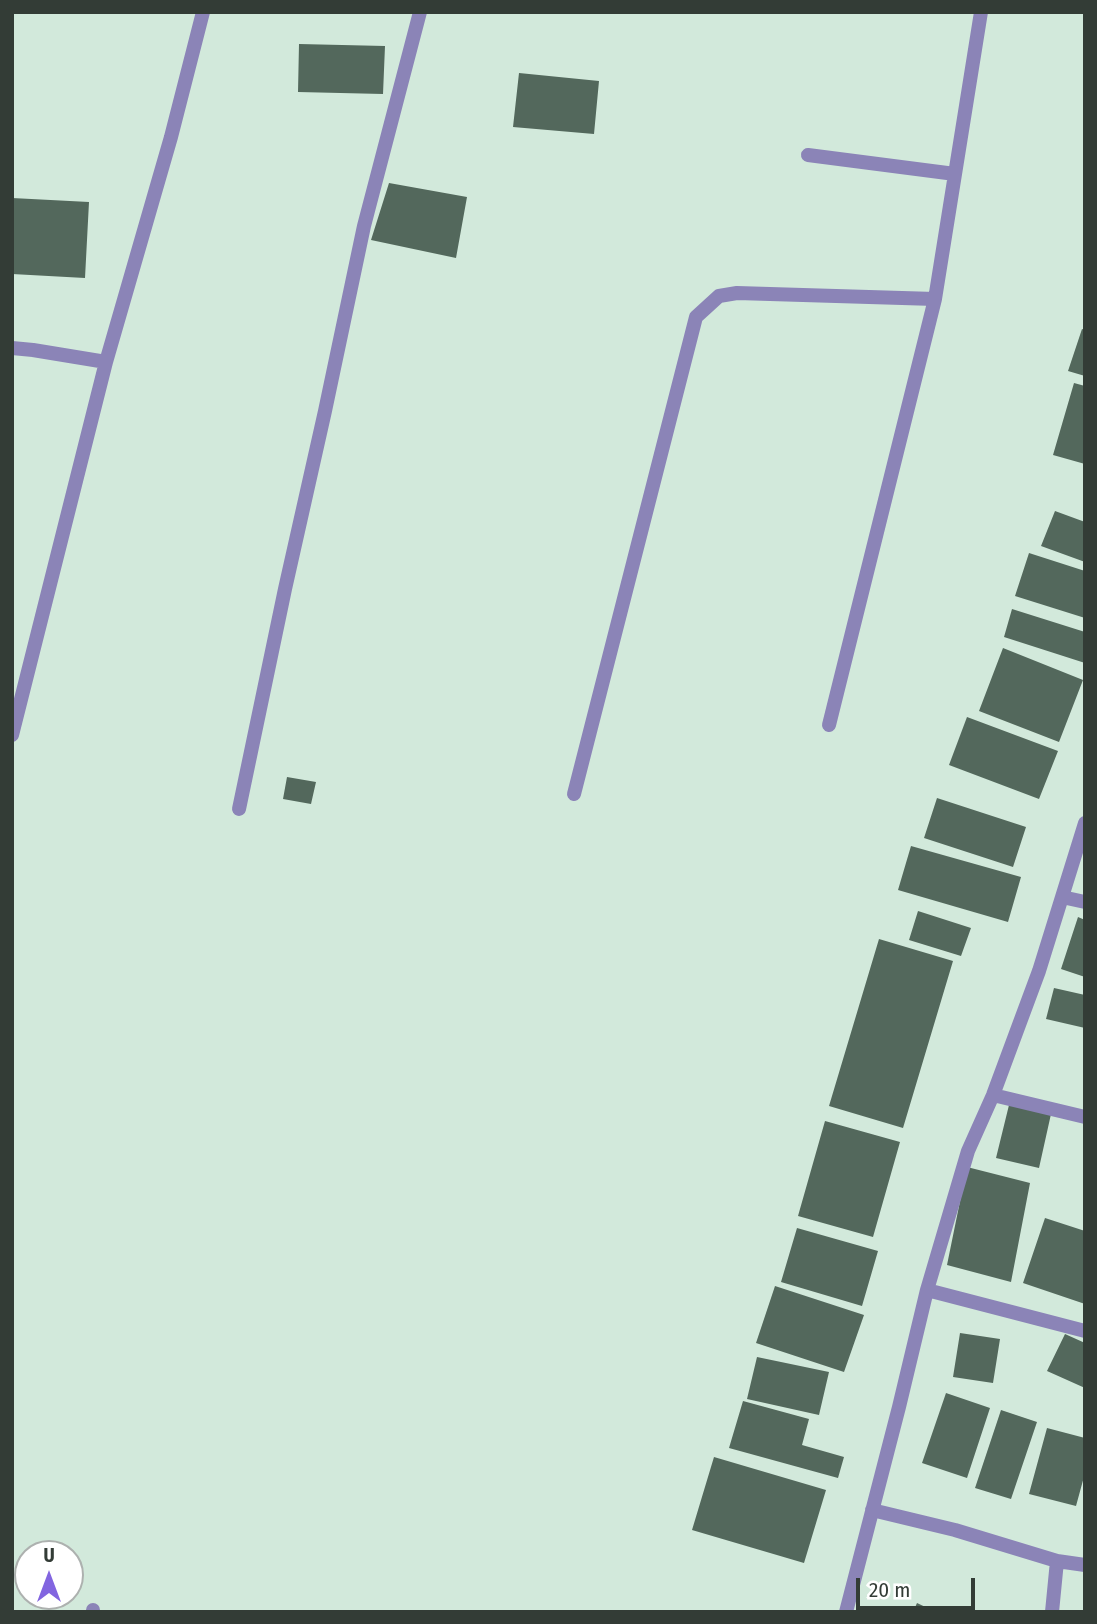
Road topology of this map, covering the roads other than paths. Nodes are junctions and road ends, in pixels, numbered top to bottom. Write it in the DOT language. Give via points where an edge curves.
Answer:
graph roads {
  1 [pos="203,12"];
  2 [pos="420,12"];
  3 [pos="981,12"];
  4 [pos="808,155"];
  5 [pos="955,174"];
  6 [pos="935,299"];
  7 [pos="12,348"];
  8 [pos="106,362"];
  9 [pos="829,725"];
  10 [pos="12,735"];
  11 [pos="574,794"];
  12 [pos="239,809"];
  13 [pos="1085,823"];
  14 [pos="1062,897"];
  15 [pos="1085,902"];
  16 [pos="993,1095"];
  17 [pos="1085,1117"];
  18 [pos="927,1290"];
  19 [pos="1085,1331"];
  20 [pos="872,1510"];
  21 [pos="1057,1560"];
  22 [pos="1085,1566"];
  23 [pos="846,1612"];
  24 [pos="1052,1612"];
  1 -- 8 [label="street"];
  2 -- 12 [label="street" via="364,226"];
  3 -- 5 [label="street"];
  4 -- 5 [label="street"];
  5 -- 6 [label="street"];
  6 -- 9 [label="street"];
  6 -- 11 [label="street" via="737,293 719,296 696,317"];
  7 -- 8 [label="street"];
  8 -- 10 [label="street"];
  13 -- 14 [label="street"];
  14 -- 15 [label="street"];
  14 -- 16 [label="street"];
  16 -- 17 [label="street"];
  16 -- 18 [label="street" via="968,1151"];
  18 -- 19 [label="street"];
  18 -- 20 [label="street"];
  20 -- 21 [label="street"];
  20 -- 23 [label="street"];
  21 -- 22 [label="street"];
  21 -- 24 [label="street"];
}
